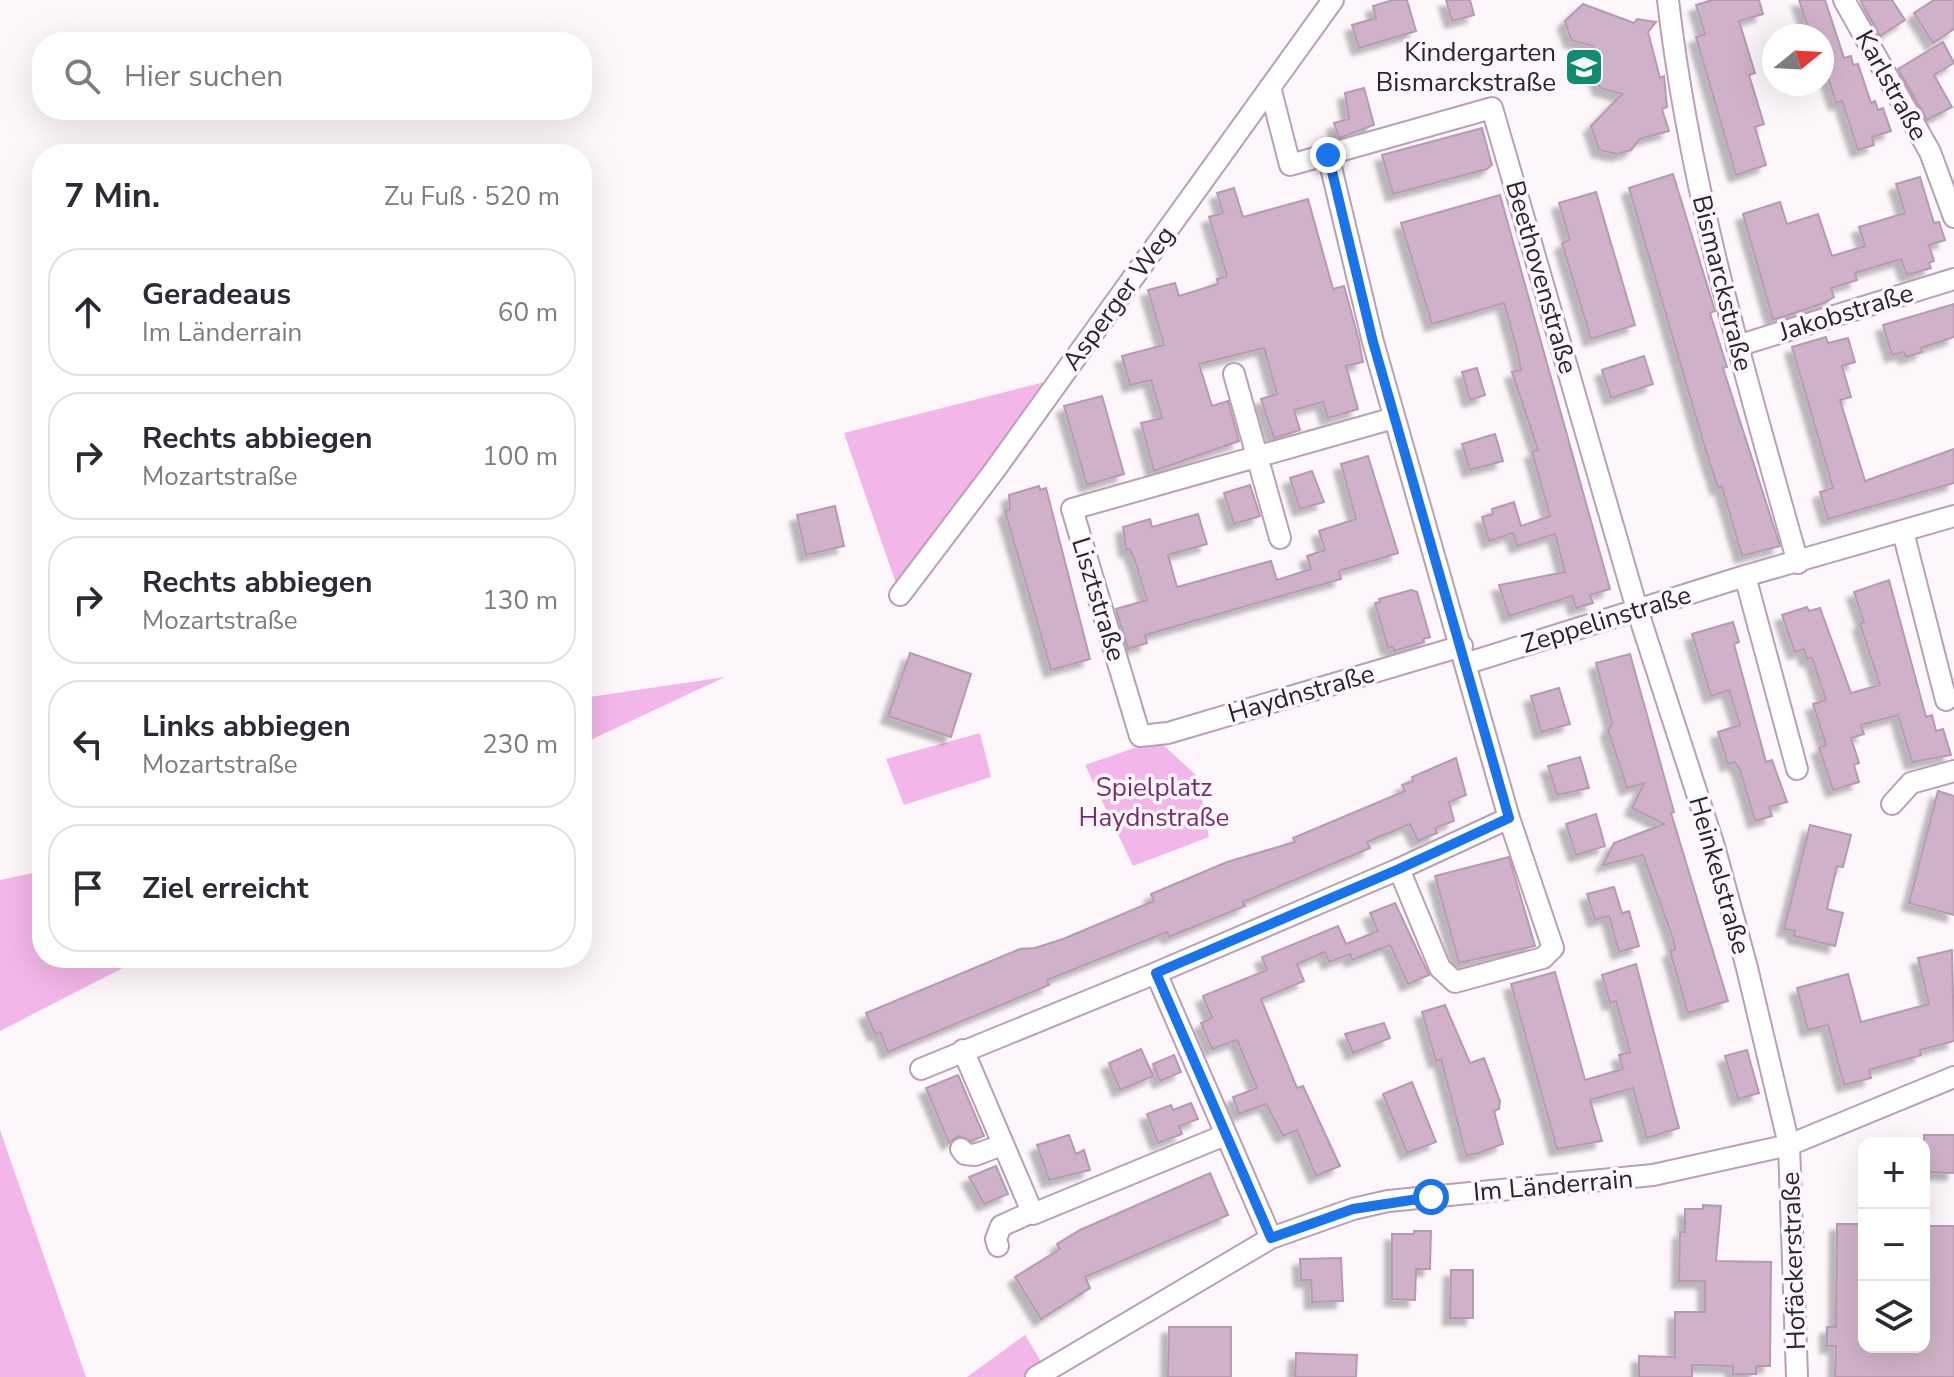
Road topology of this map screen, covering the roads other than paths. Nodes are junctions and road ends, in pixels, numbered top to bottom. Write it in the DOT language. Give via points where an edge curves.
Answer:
graph roads {
  1 [pos="1333,0"];
  2 [pos="1668,0"];
  3 [pos="1844,0"];
  4 [pos="1270,87"];
  5 [pos="1328,155"];
  6 [pos="1954,217"];
  7 [pos="1954,279"];
  8 [pos="1737,346"];
  9 [pos="1234,374"];
  10 [pos="1394,418"];
  11 [pos="1257,457"];
  12 [pos="1954,516"];
  13 [pos="1903,532"];
  14 [pos="1280,538"];
  15 [pos="1798,563"];
  16 [pos="1745,576"];
  17 [pos="900,595"];
  18 [pos="1637,609"];
  19 [pos="1465,654"];
  20 [pos="1946,700"];
  21 [pos="1140,736"];
  22 [pos="1797,769"];
  23 [pos="1954,771"];
  24 [pos="1892,804"];
  25 [pos="1509,818"];
  26 [pos="1399,869"];
  27 [pos="1156,973"];
  28 [pos="963,1050"];
  29 [pos="921,1069"];
  30 [pos="1954,1077"];
  31 [pos="1225,1135"];
  32 [pos="1002,1145"];
  33 [pos="1789,1145"];
  34 [pos="961,1149"];
  35 [pos="1032,1212"];
  36 [pos="1271,1238"];
  37 [pos="998,1246"];
  38 [pos="1036,1377"];
  39 [pos="1797,1377"];
  1 -- 4 [label="street, Asperger Weg"];
  2 -- 8 [label="street, Bismarckstraße" via="1678,91"];
  3 -- 6 [label="street, Karlstraße" via="1930,152"];
  4 -- 5 [label="street" via="1290,165"];
  4 -- 17 [label="street, Asperger Weg"];
  5 -- 10 [label="street"];
  5 -- 18 [label="street, Beethovenstraße" via="1492,108"];
  7 -- 8 [label="street, Jakobstraße"];
  8 -- 15 [label="street, Bismarckstraße"];
  9 -- 11 [label="street"];
  10 -- 11 [label="street, Lisztstraße"];
  10 -- 19 [label="street"];
  11 -- 14 [label="street"];
  11 -- 21 [label="street, Lisztstraße" via="1072,509"];
  12 -- 13 [label="street, Zeppelinstraße"];
  13 -- 15 [label="street, Zeppelinstraße"];
  13 -- 20 [label="street"];
  15 -- 16 [label="street, Zeppelinstraße"];
  16 -- 18 [label="street, Zeppelinstraße"];
  16 -- 22 [label="street"];
  18 -- 19 [label="street, Zeppelinstraße"];
  18 -- 33 [label="street, Heinkelstraße" via="1714,846"];
  19 -- 21 [label="street, Haydnstraße"];
  19 -- 25 [label="street"];
  23 -- 24 [label="street" via="1911,783"];
  25 -- 26 [label="street"];
  25 -- 26 [label="street" via="1553,948 1543,958 1455,982 1440,968"];
  26 -- 27 [label="street"];
  27 -- 28 [label="street"];
  27 -- 31 [label="street"];
  28 -- 29 [label="street"];
  28 -- 32 [label="street"];
  30 -- 33 [label="street, Im Länderrain"];
  31 -- 35 [label="street"];
  31 -- 36 [label="street"];
  32 -- 34 [label="street" via="975,1155"];
  32 -- 35 [label="street"];
  33 -- 36 [label="street, Im Länderrain" via="1621,1180 1388,1201"];
  33 -- 39 [label="street, Hofäckerstraße"];
  35 -- 37 [label="street" via="1001,1226"];
  36 -- 38 [label="street, Im Länderrain"];
}
